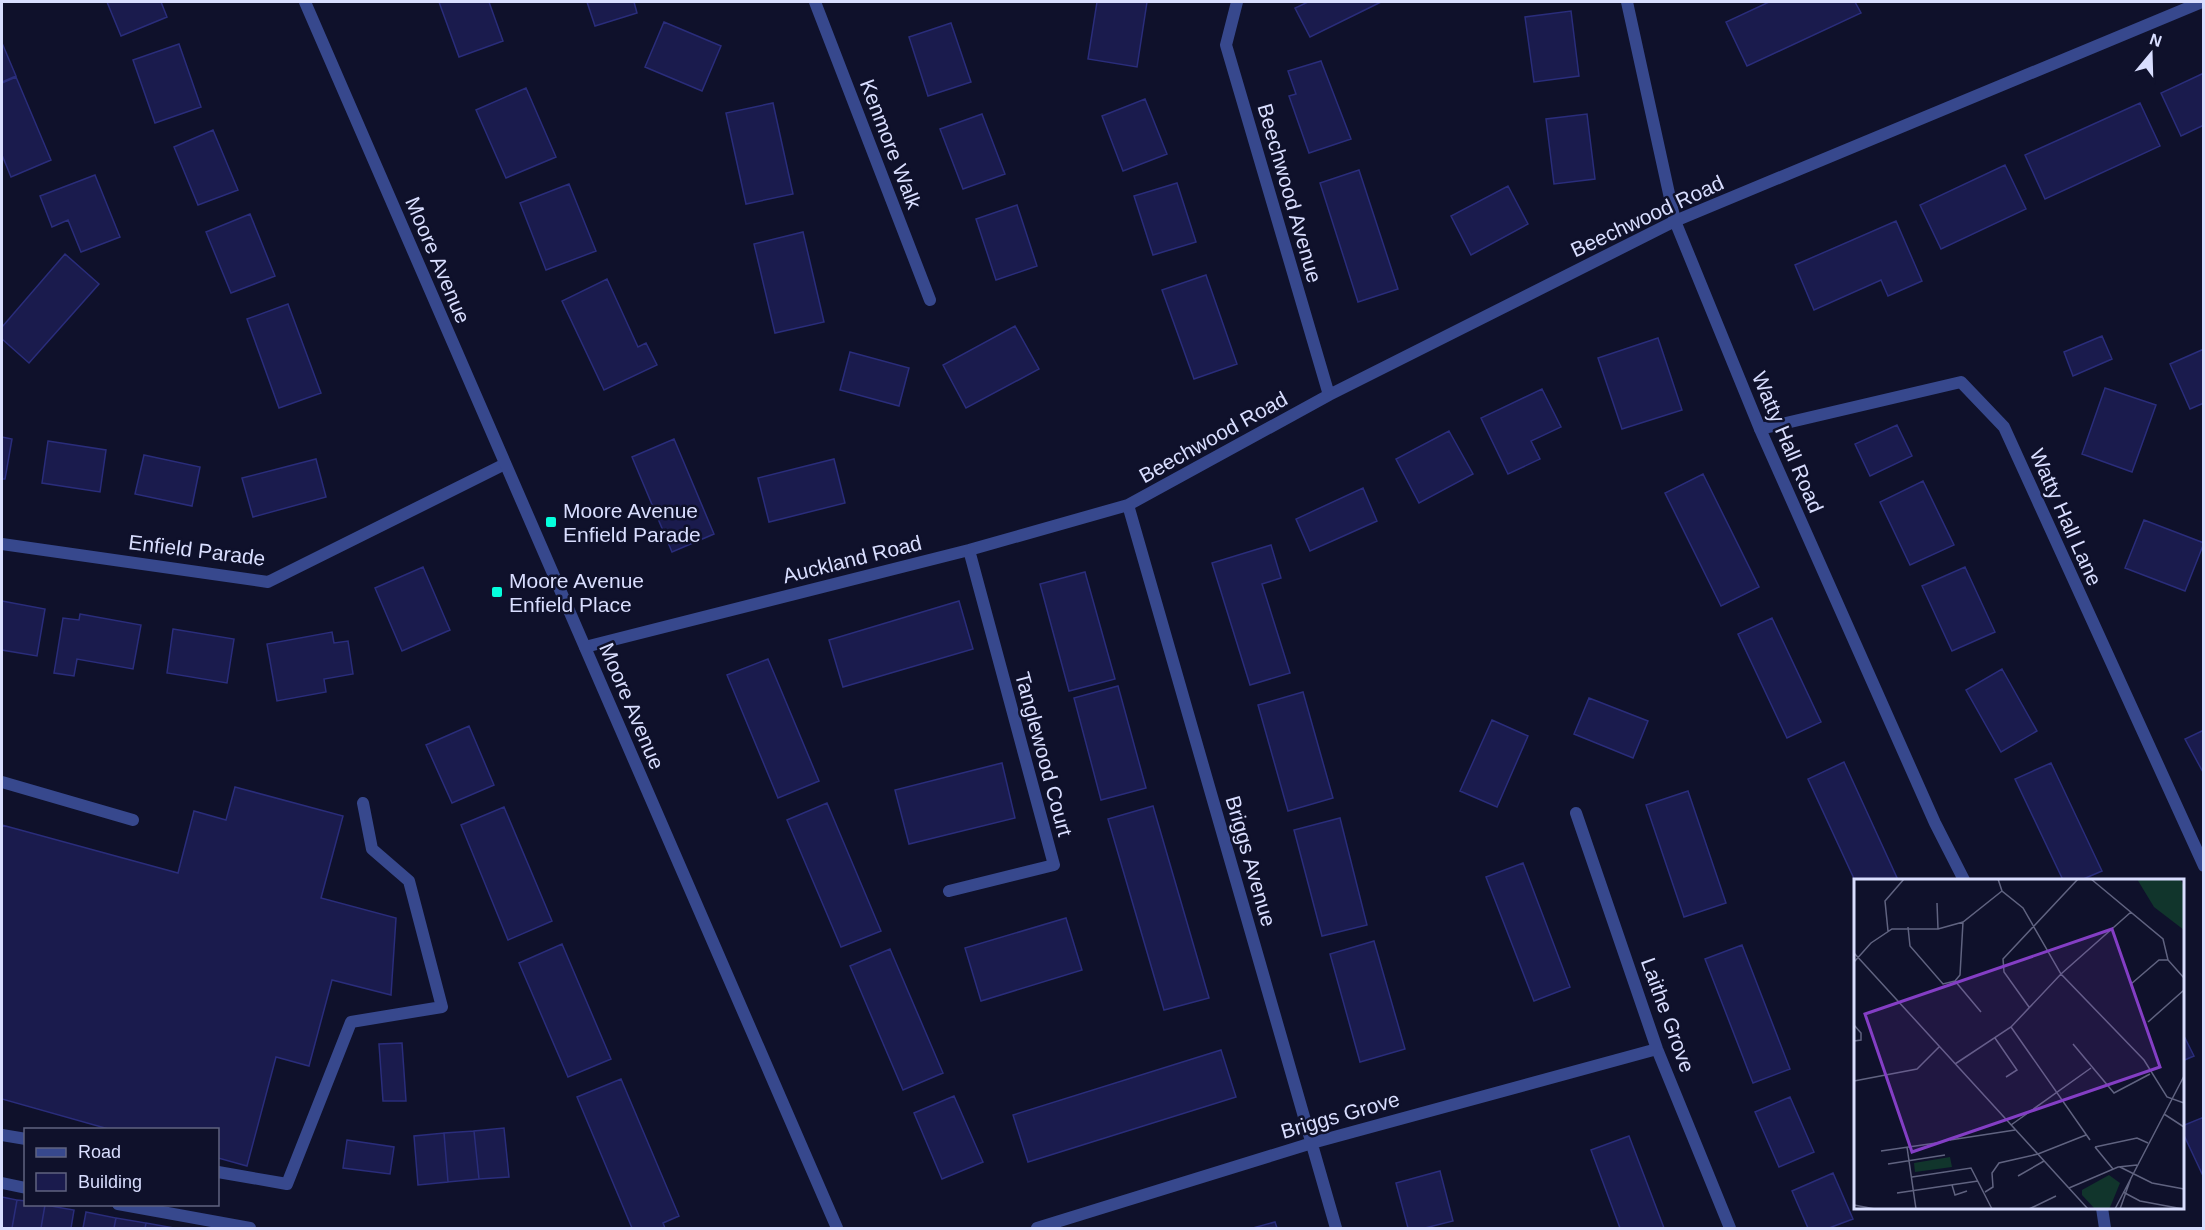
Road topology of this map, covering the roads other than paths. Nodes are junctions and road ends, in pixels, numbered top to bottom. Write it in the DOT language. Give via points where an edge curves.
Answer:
graph roads {
  1 [pos="305,2"];
  2 [pos="815,2"];
  3 [pos="1237,2"];
  4 [pos="1627,2"];
  5 [pos="2202,2"];
  6 [pos="1675,221"];
  7 [pos="930,300"];
  8 [pos="1329,395"];
  9 [pos="1760,429"];
  10 [pos="505,464"];
  11 [pos="1128,505"];
  12 [pos="2,544"];
  13 [pos="969,550"];
  14 [pos="585,647"];
  15 [pos="2,782"];
  16 [pos="363,803"];
  17 [pos="1576,813"];
  18 [pos="133,820"];
  19 [pos="2204,866"];
  20 [pos="1963,879"];
  21 [pos="949,891"];
  22 [pos="1657,1049"];
  23 [pos="2,1135"];
  24 [pos="24,1139"];
  25 [pos="1312,1143"];
  26 [pos="219,1172"];
  27 [pos="2,1183"];
  28 [pos="24,1188"];
  29 [pos="129,1206"];
  30 [pos="2102,1209"];
  31 [pos="250,1228"];
  32 [pos="837,1228"];
  33 [pos="1037,1228"];
  34 [pos="1336,1228"];
  35 [pos="1730,1228"];
  36 [pos="2105,1228"];
  1 -- 10 [label="street, Moore Avenue"];
  2 -- 7 [label="street, Kenmore Walk"];
  3 -- 8 [label="street, Beechwood Avenue" via="1226,45"];
  4 -- 6 [label="street, Watty Hall Road"];
  5 -- 6 [label="street, Beechwood Road"];
  6 -- 8 [label="street, Beechwood Road"];
  6 -- 9 [label="street, Watty Hall Road"];
  8 -- 11 [label="street, Beechwood Road"];
  9 -- 19 [label="street, Watty Hall Lane" via="1961,382 2004,427"];
  9 -- 20 [label="street, Watty Hall Road"];
  10 -- 12 [label="street, Enfield Parade" via="268,582"];
  10 -- 14 [label="street, Moore Avenue"];
  11 -- 13 [label="street, Auckland Road"];
  11 -- 25 [label="street, Briggs Avenue"];
  13 -- 14 [label="street, Auckland Road"];
  13 -- 21 [label="street, Tanglewood Court" via="1054,865"];
  14 -- 32 [label="street, Moore Avenue"];
  15 -- 18 [label="street"];
  16 -- 26 [label="street" via="372,849 409,881 442,1007 351,1022 287,1184"];
  17 -- 22 [label="street, Laithe Grove"];
  22 -- 25 [label="street, Briggs Grove"];
  22 -- 35 [label="street, Laithe Grove"];
  23 -- 24 [label="street"];
  25 -- 33 [label="street, Briggs Grove"];
  25 -- 34 [label="street, Briggs Avenue"];
  27 -- 28 [label="street"];
  29 -- 31 [label="street"];
  30 -- 36 [label="street"];
}
